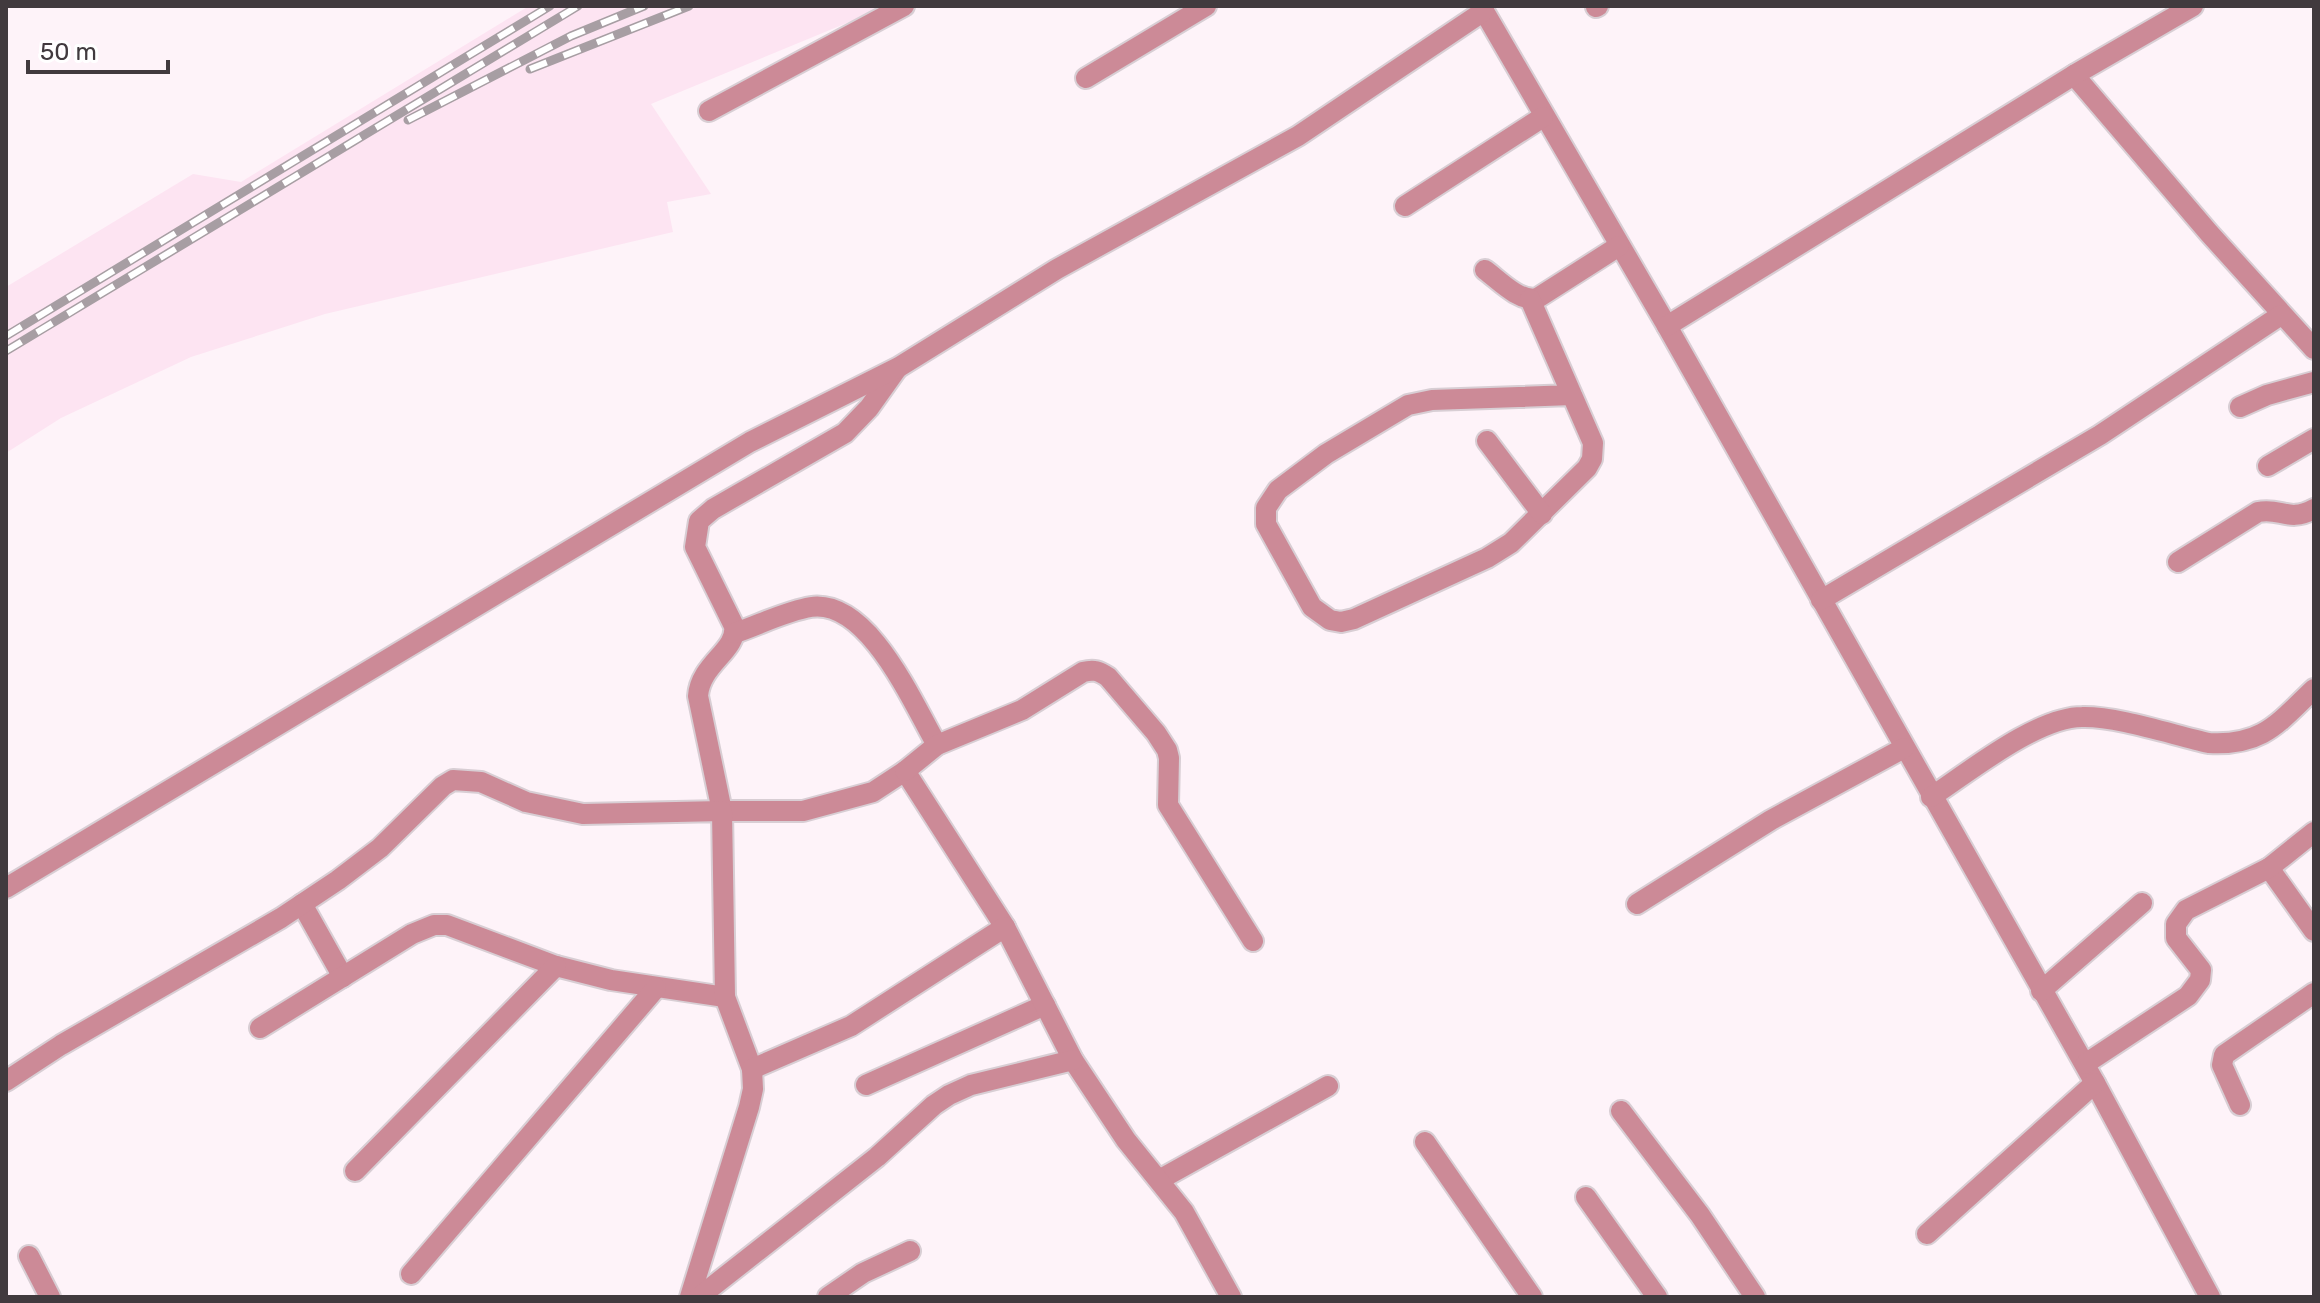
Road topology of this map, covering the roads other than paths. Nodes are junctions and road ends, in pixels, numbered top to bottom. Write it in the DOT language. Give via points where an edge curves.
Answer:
graph roads {
  1 [pos="904,6"];
  2 [pos="1206,6"];
  3 [pos="2193,6"];
  4 [pos="1482,9"];
  5 [pos="2074,75"];
  6 [pos="1086,78"];
  7 [pos="709,111"];
  8 [pos="1543,117"];
  9 [pos="1405,206"];
  10 [pos="1619,246"];
  11 [pos="1485,270"];
  12 [pos="1530,299"];
  13 [pos="2281,315"];
  14 [pos="1667,326"];
  15 [pos="2314,349"];
  16 [pos="899,367"];
  17 [pos="2314,382"];
  18 [pos="1572,395"];
  19 [pos="2240,407"];
  20 [pos="2314,439"];
  21 [pos="1487,441"];
  22 [pos="2268,466"];
  23 [pos="2314,509"];
  24 [pos="1542,514"];
  25 [pos="2178,562"];
  26 [pos="1821,600"];
  27 [pos="735,633"];
  28 [pos="2314,689"];
  29 [pos="937,745"];
  30 [pos="1904,748"];
  31 [pos="905,771"];
  32 [pos="1931,797"];
  33 [pos="722,811"];
  34 [pos="2314,832"];
  35 [pos="2269,868"];
  36 [pos="6,888"];
  37 [pos="2142,903"];
  38 [pos="302,904"];
  39 [pos="1637,904"];
  40 [pos="1005,927"];
  41 [pos="2314,931"];
  42 [pos="1253,941"];
  43 [pos="556,966"];
  44 [pos="343,977"];
  45 [pos="656,988"];
  46 [pos="2041,991"];
  47 [pos="2314,993"];
  48 [pos="725,997"];
  49 [pos="1045,1005"];
  50 [pos="260,1028"];
  51 [pos="1073,1060"];
  52 [pos="2085,1064"];
  53 [pos="752,1069"];
  54 [pos="6,1081"];
  55 [pos="2095,1083"];
  56 [pos="866,1085"];
  57 [pos="1328,1086"];
  58 [pos="2240,1105"];
  59 [pos="1621,1111"];
  60 [pos="1425,1142"];
  61 [pos="355,1171"];
  62 [pos="1159,1180"];
  63 [pos="1586,1197"];
  64 [pos="1927,1234"];
  65 [pos="910,1251"];
  66 [pos="29,1256"];
  67 [pos="411,1274"];
  68 [pos="50,1297"];
  69 [pos="690,1297"];
  70 [pos="699,1297"];
  71 [pos="828,1297"];
  72 [pos="1231,1297"];
  73 [pos="1532,1297"];
  74 [pos="1657,1297"];
  75 [pos="1755,1297"];
  76 [pos="2210,1297"];
  1 -- 7 [label="street"];
  2 -- 6 [label="street"];
  3 -- 5 [label="street"];
  4 -- 8 [label="street"];
  4 -- 16 [label="street" via="1298,136 1057,269"];
  5 -- 13 [label="street"];
  5 -- 14 [label="street"];
  8 -- 9 [label="street"];
  8 -- 10 [label="street"];
  10 -- 12 [label="street"];
  10 -- 14 [label="street"];
  11 -- 12 [label="street"];
  12 -- 18 [label="street"];
  13 -- 15 [label="street"];
  13 -- 26 [label="street" via="2100,435"];
  14 -- 26 [label="street"];
  16 -- 27 [label="street" via="845,433 699,521 695,547"];
  16 -- 36 [label="street" via="750,442"];
  17 -- 19 [label="street"];
  18 -- 24 [label="street" via="1593,443 1592,459"];
  18 -- 24 [label="street" via="1408,405 1278,490 1265,515 1312,607 1341,622 1487,558"];
  20 -- 22 [label="street"];
  21 -- 24 [label="street"];
  23 -- 25 [label="street" via="2293,517 2258,512"];
  26 -- 30 [label="street"];
  27 -- 29 [label="street" via="809,607 852,618 889,663"];
  27 -- 33 [label="street" via="699,687"];
  28 -- 32 [label="street" via="2264,735 2226,744 2103,719 2063,719 2013,743"];
  29 -- 31 [label="street"];
  29 -- 42 [label="street" via="1022,710 1083,672 1108,677 1163,744 1169,758 1168,805"];
  30 -- 32 [label="street"];
  30 -- 39 [label="street" via="1798,804"];
  31 -- 33 [label="street" via="873,792 803,811"];
  31 -- 40 [label="street"];
  32 -- 46 [label="street"];
  33 -- 38 [label="street" via="583,814 526,802 481,782 453,780 380,848"];
  33 -- 48 [label="street"];
  34 -- 35 [label="street"];
  35 -- 41 [label="street"];
  35 -- 52 [label="street" via="2186,910 2175,932 2201,970 2196,988"];
  37 -- 46 [label="street"];
  38 -- 44 [label="street"];
  38 -- 54 [label="street"];
  40 -- 49 [label="street"];
  40 -- 53 [label="street" via="851,1026"];
  43 -- 44 [label="street" via="461,929 434,925"];
  43 -- 45 [label="street"];
  43 -- 61 [label="street"];
  44 -- 50 [label="street"];
  45 -- 48 [label="street"];
  45 -- 67 [label="street"];
  46 -- 52 [label="street"];
  47 -- 58 [label="street" via="2224,1055 2223,1069"];
  48 -- 53 [label="street"];
  49 -- 51 [label="street"];
  49 -- 56 [label="street"];
  51 -- 62 [label="street"];
  51 -- 70 [label="street" via="949,1095"];
  52 -- 55 [label="street"];
  53 -- 69 [label="street" via="749,1107"];
  55 -- 64 [label="street"];
  55 -- 76 [label="street"];
  57 -- 62 [label="street"];
  59 -- 75 [label="street"];
  60 -- 73 [label="street"];
  62 -- 72 [label="street" via="1184,1212"];
  63 -- 74 [label="street"];
  65 -- 71 [label="street"];
  66 -- 68 [label="street"];
}
